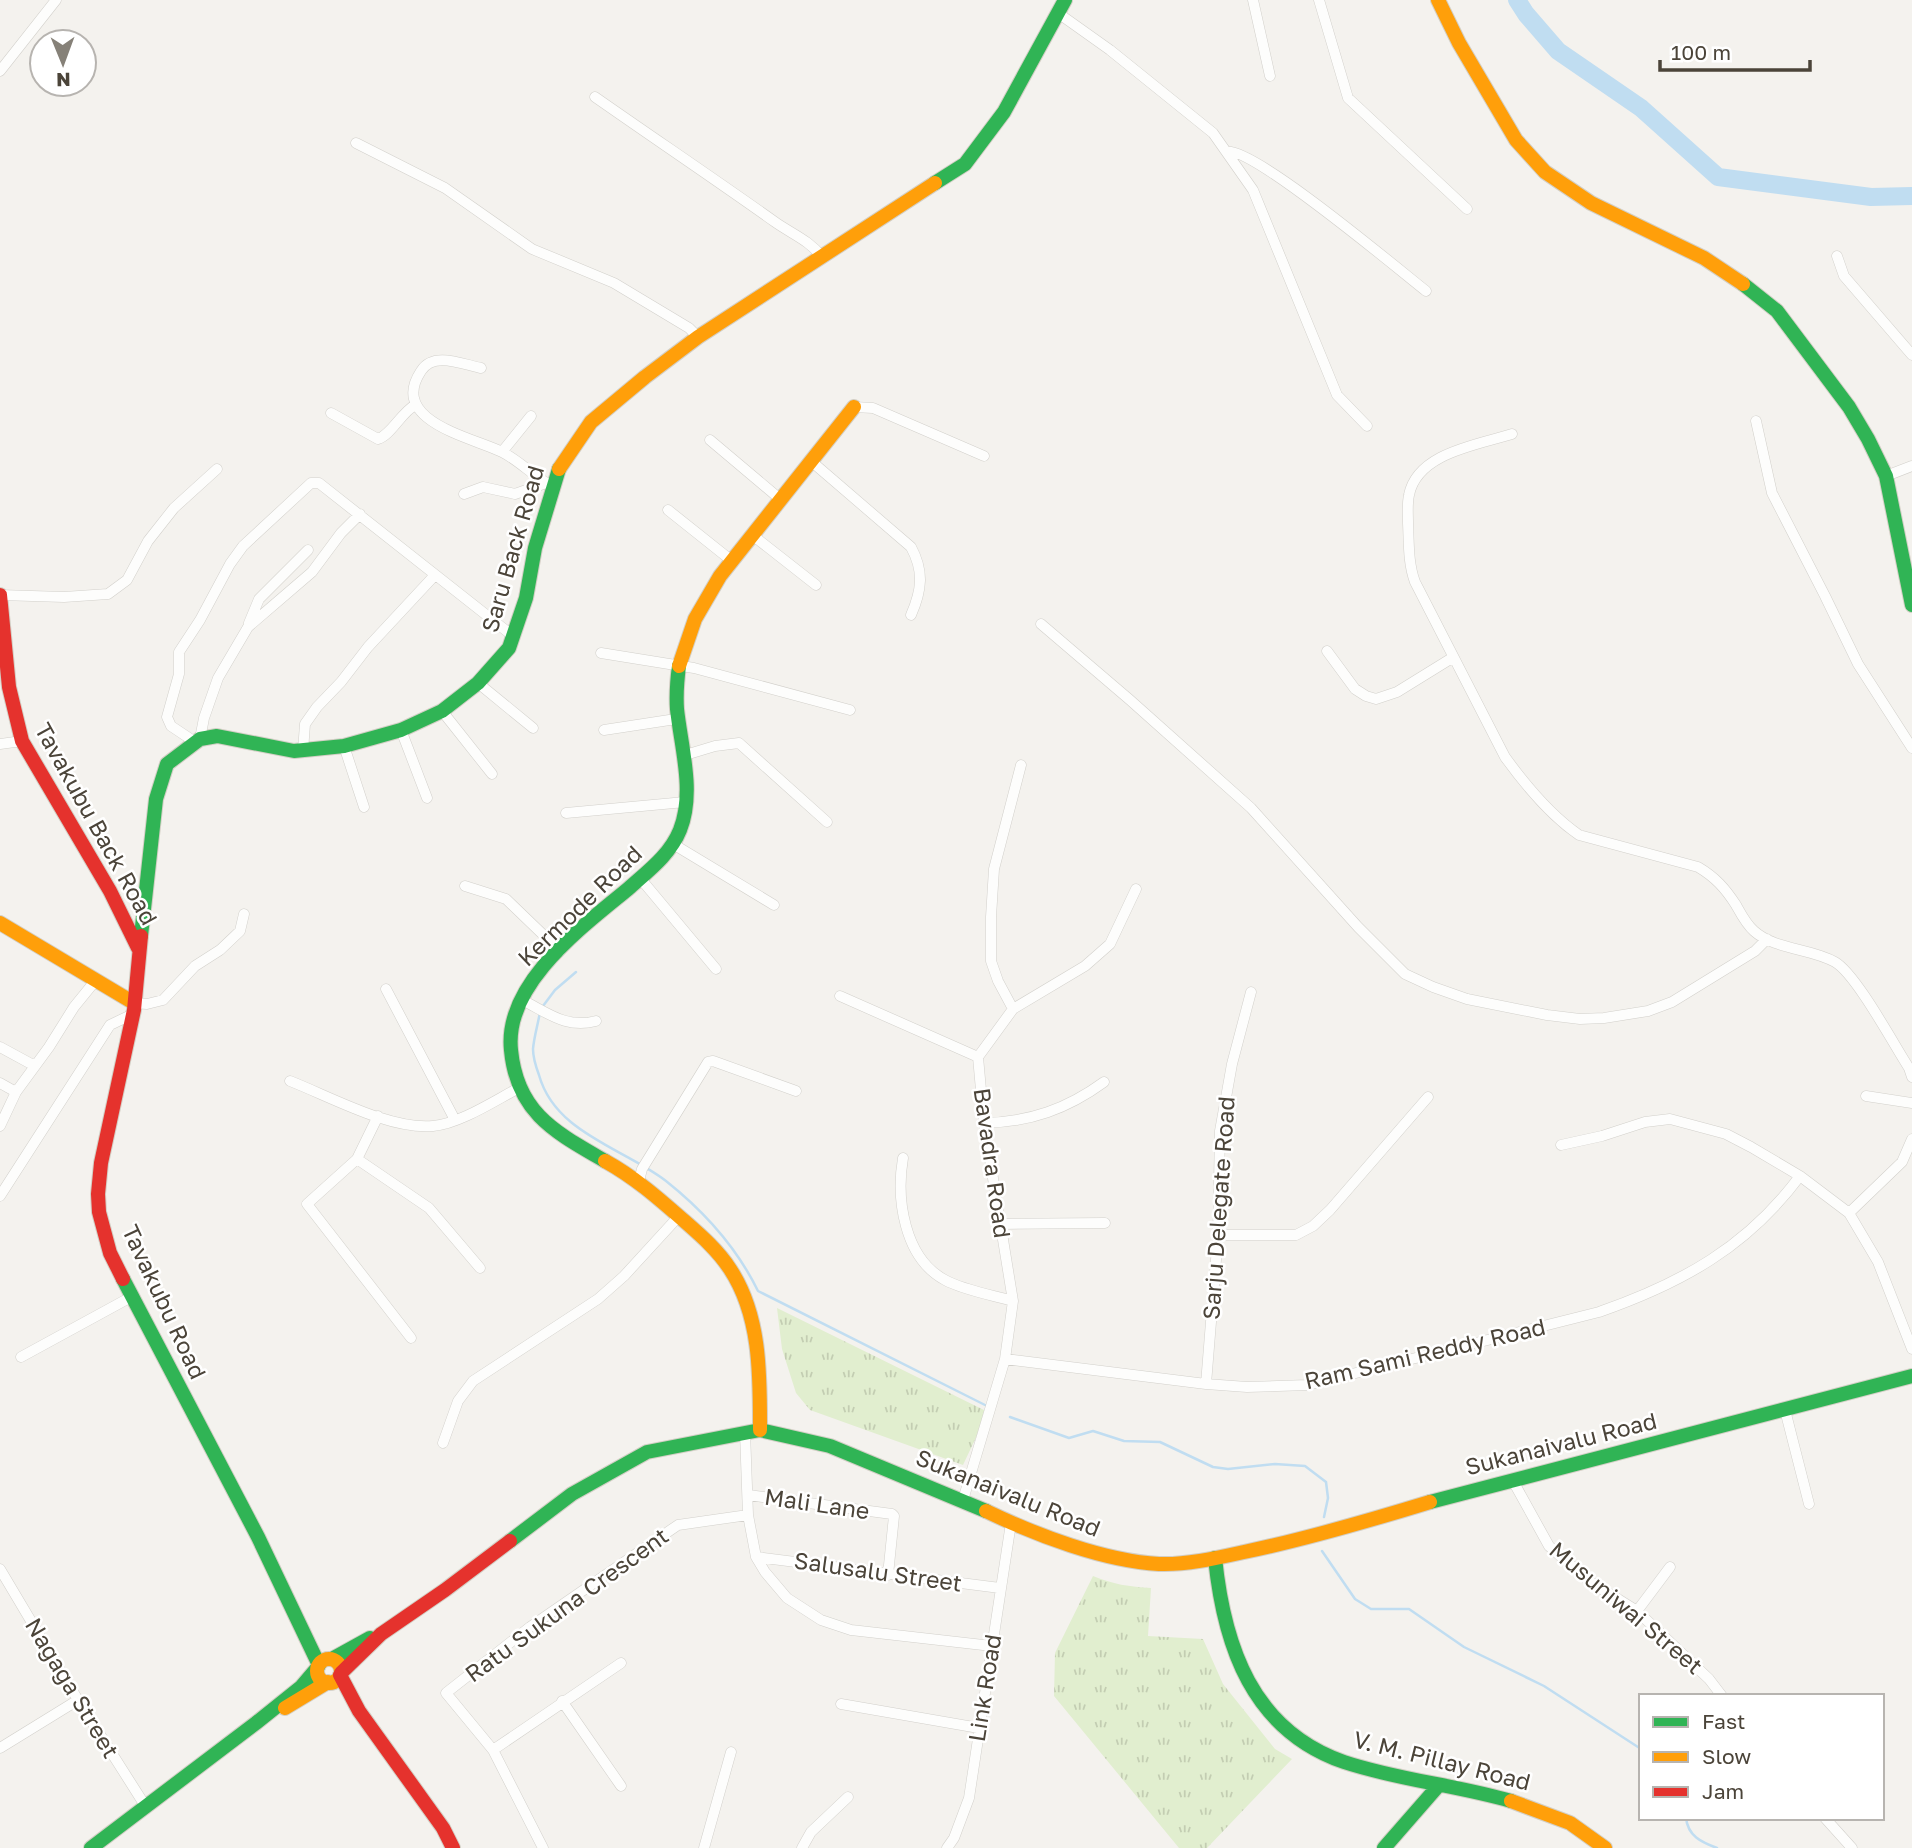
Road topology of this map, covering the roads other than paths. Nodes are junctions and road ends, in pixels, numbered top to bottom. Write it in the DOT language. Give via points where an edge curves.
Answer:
graph roads {
  1 [pos="56,0"];
  2 [pos="1253,0"];
  3 [pos="1319,0"];
  4 [pos="1438,0"];
  5 [pos="1062,7"];
  6 [pos="0,71"];
  7 [pos="1270,76"];
  8 [pos="595,97"];
  9 [pos="356,143"];
  10 [pos="1227,152"];
  11 [pos="1467,209"];
  12 [pos="1837,256"];
  13 [pos="822,257"];
  14 [pos="1426,291"];
  15 [pos="698,337"];
  16 [pos="1912,355"];
  17 [pos="481,368"];
  18 [pos="415,405"];
  19 [pos="854,407"];
  20 [pos="331,413"];
  21 [pos="531,416"];
  22 [pos="1756,421"];
  23 [pos="1367,426"];
  24 [pos="1512,434"];
  25 [pos="710,440"];
  26 [pos="502,452"];
  27 [pos="984,456"];
  28 [pos="811,461"];
  29 [pos="1912,466"];
  30 [pos="216,469"];
  31 [pos="1886,476"];
  32 [pos="549,484"];
  33 [pos="464,494"];
  34 [pos="780,499"];
  35 [pos="668,510"];
  36 [pos="360,514"];
  37 [pos="751,534"];
  38 [pos="308,550"];
  39 [pos="732,561"];
  40 [pos="435,575"];
  41 [pos="816,585"];
  42 [pos="0,595"];
  43 [pos="1912,605"];
  44 [pos="911,615"];
  45 [pos="1041,624"];
  46 [pos="248,627"];
  47 [pos="513,636"];
  48 [pos="1328,651"];
  49 [pos="601,653"];
  50 [pos="1452,657"];
  51 [pos="679,666"];
  52 [pos="478,683"];
  53 [pos="442,710"];
  54 [pos="850,710"];
  55 [pos="677,719"];
  56 [pos="533,728"];
  57 [pos="401,730"];
  58 [pos="604,730"];
  59 [pos="197,740"];
  60 [pos="22,741"];
  61 [pos="0,744"];
  62 [pos="344,746"];
  63 [pos="1912,748"];
  64 [pos="303,751"];
  65 [pos="682,756"];
  66 [pos="1021,765"];
  67 [pos="492,774"];
  68 [pos="426,798"];
  69 [pos="685,802"];
  70 [pos="364,807"];
  71 [pos="566,813"];
  72 [pos="827,822"];
  73 [pos="673,844"];
  74 [pos="640,878"];
  75 [pos="464,886"];
  76 [pos="1136,889"];
  77 [pos="774,905"];
  78 [pos="244,914"];
  79 [pos="0,923"];
  80 [pos="1767,939"];
  81 [pos="139,949"];
  82 [pos="560,951"];
  83 [pos="716,969"];
  84 [pos="96,980"];
  85 [pos="386,989"];
  86 [pos="1251,992"];
  87 [pos="840,996"];
  88 [pos="520,999"];
  89 [pos="133,1009"];
  90 [pos="1013,1009"];
  91 [pos="596,1021"];
  92 [pos="0,1047"];
  93 [pos="978,1057"];
  94 [pos="35,1066"];
  95 [pos="1912,1077"];
  96 [pos="290,1081"];
  97 [pos="1104,1082"];
  98 [pos="0,1083"];
  99 [pos="517,1089"];
  100 [pos="796,1091"];
  101 [pos="16,1092"];
  102 [pos="1866,1096"];
  103 [pos="1428,1097"];
  104 [pos="1912,1103"];
  105 [pos="378,1116"];
  106 [pos="455,1121"];
  107 [pos="985,1123"];
  108 [pos="0,1126"];
  109 [pos="1912,1139"];
  110 [pos="1561,1145"];
  111 [pos="902,1158"];
  112 [pos="357,1159"];
  113 [pos="640,1175"];
  114 [pos="1800,1176"];
  115 [pos="0,1195"];
  116 [pos="1849,1213"];
  117 [pos="679,1216"];
  118 [pos="1105,1223"];
  119 [pos="1001,1224"];
  120 [pos="1218,1236"];
  121 [pos="480,1268"];
  122 [pos="131,1297"];
  123 [pos="1013,1301"];
  124 [pos="411,1338"];
  125 [pos="1912,1349"];
  126 [pos="22,1356"];
  127 [pos="1005,1359"];
  128 [pos="1912,1377"];
  129 [pos="1206,1384"];
  130 [pos="1785,1410"];
  131 [pos="760,1430"];
  132 [pos="745,1433"];
  133 [pos="443,1443"];
  134 [pos="1513,1481"];
  135 [pos="748,1495"];
  136 [pos="963,1500"];
  137 [pos="1809,1504"];
  138 [pos="748,1515"];
  139 [pos="1011,1523"];
  140 [pos="756,1557"];
  141 [pos="1215,1558"];
  142 [pos="1670,1567"];
  143 [pos="0,1569"];
  144 [pos="888,1574"];
  145 [pos="1000,1588"];
  146 [pos="1637,1611"];
  147 [pos="381,1634"];
  148 [pos="992,1646"];
  149 [pos="325,1663"];
  150 [pos="621,1663"];
  151 [pos="335,1678"];
  152 [pos="1721,1694"];
  153 [pos="78,1700"];
  154 [pos="562,1702"];
  155 [pos="841,1704"];
  156 [pos="256,1723"];
  157 [pos="979,1728"];
  158 [pos="0,1748"];
  159 [pos="493,1750"];
  160 [pos="731,1752"];
  161 [pos="1439,1785"];
  162 [pos="621,1786"];
  163 [pos="848,1797"];
  164 [pos="146,1807"];
  165 [pos="1827,1820"];
  166 [pos="99,1846"];
  167 [pos="1600,1846"];
  168 [pos="453,1848"];
  169 [pos="543,1848"];
  170 [pos="704,1848"];
  171 [pos="802,1848"];
  172 [pos="947,1848"];
  173 [pos="1384,1848"];
  174 [pos="1852,1848"];
  1 -- 6 [label="street"];
  2 -- 7 [label="street"];
  3 -- 11 [label="street" via="1348,99"];
  4 -- 31 [label="main road" via="1486,91 1529,156 1591,203 1704,258 1777,311 1849,407"];
  5 -- 10 [label="street" via="1213,133"];
  5 -- 13 [label="main road, Saru Back Road" via="1004,112 965,164"];
  8 -- 13 [label="street" via="808,242"];
  9 -- 15 [label="street" via="445,188 532,249 614,283"];
  10 -- 14 [label="street" via="1250,159 1301,194"];
  10 -- 23 [label="street" via="1253,190 1337,395"];
  12 -- 16 [label="street" via="1844,276"];
  13 -- 15 [label="main road, Saru Back Road"];
  15 -- 32 [label="main road, Saru Back Road" via="591,422"];
  17 -- 18 [label="street" via="447,360 425,364 413,387"];
  18 -- 20 [label="street" via="382,439"];
  18 -- 26 [label="street" via="449,431"];
  19 -- 27 [label="street" via="873,408"];
  19 -- 28 [label="main road, Kermode Road"];
  21 -- 26 [label="street"];
  22 -- 63 [label="street" via="1772,493 1858,664"];
  24 -- 50 [label="street" via="1429,464 1413,482 1409,496 1410,567"];
  25 -- 34 [label="street"];
  26 -- 32 [label="street"];
  28 -- 34 [label="main road, Kermode Road"];
  28 -- 44 [label="street" via="911,547 920,579 920,594"];
  29 -- 31 [label="street"];
  30 -- 42 [label="street" via="174,508 148,541 127,580 108,594"];
  31 -- 43 [label="main road"];
  32 -- 33 [label="street" via="514,494 483,487"];
  32 -- 47 [label="main road, Saru Back Road" via="526,598"];
  34 -- 37 [label="main road, Kermode Road"];
  35 -- 39 [label="street"];
  36 -- 40 [label="street"];
  36 -- 46 [label="street" via="312,572"];
  36 -- 59 [label="street" via="319,483 311,483 243,546 179,652 179,674 167,717 171,726"];
  37 -- 39 [label="main road, Kermode Road"];
  37 -- 41 [label="street"];
  38 -- 46 [label="street" via="259,599"];
  39 -- 51 [label="main road, Kermode Road" via="703,604"];
  40 -- 47 [label="street"];
  40 -- 64 [label="street" via="317,706 305,724"];
  42 -- 60 [label="main road, Tavakubu Back Road" via="9,690"];
  45 -- 80 [label="street" via="1251,808 1405,974 1433,987 1547,1016 1604,1018 1672,1002"];
  46 -- 59 [label="street" via="218,678"];
  47 -- 52 [label="main road, Saru Back Road" via="509,648"];
  48 -- 50 [label="street" via="1355,689 1376,699 1397,692"];
  49 -- 51 [label="street"];
  50 -- 80 [label="street" via="1505,757 1564,825 1579,835 1698,867 1713,876 1746,922"];
  51 -- 54 [label="street"];
  51 -- 55 [label="main road, Kermode Road"];
  52 -- 53 [label="main road, Saru Back Road"];
  52 -- 56 [label="street"];
  53 -- 57 [label="main road, Saru Back Road"];
  53 -- 67 [label="street"];
  55 -- 58 [label="street"];
  55 -- 65 [label="main road, Kermode Road"];
  57 -- 62 [label="main road, Saru Back Road"];
  57 -- 68 [label="street"];
  59 -- 64 [label="main road, Saru Back Road" via="218,736"];
  59 -- 81 [label="main road" via="167,764 156,799"];
  60 -- 61 [label="street"];
  60 -- 81 [label="main road, Tavakubu Back Road" via="91,856"];
  62 -- 64 [label="main road, Saru Back Road"];
  62 -- 70 [label="street"];
  65 -- 69 [label="main road, Kermode Road"];
  65 -- 72 [label="street" via="738,743"];
  66 -- 90 [label="street" via="994,869 991,917 991,961"];
  69 -- 71 [label="street"];
  69 -- 73 [label="main road, Kermode Road"];
  73 -- 74 [label="main road, Kermode Road"];
  73 -- 77 [label="street"];
  74 -- 82 [label="main road, Kermode Road"];
  74 -- 83 [label="street"];
  75 -- 82 [label="street" via="506,898"];
  76 -- 90 [label="street, Bavadra Road" via="1111,944 1085,966"];
  78 -- 89 [label="street" via="240,931 195,966 163,1000"];
  79 -- 84 [label="main road"];
  80 -- 95 [label="street" via="1838,964 1862,993"];
  81 -- 89 [label="main road, Tavakubu Road"];
  82 -- 88 [label="main road, Kermode Road"];
  84 -- 89 [label="main road"];
  84 -- 94 [label="street"];
  85 -- 106 [label="street"];
  86 -- 120 [label="street, Sarju Delegate Road" via="1220,1131"];
  87 -- 93 [label="street"];
  88 -- 91 [label="street" via="569,1023"];
  88 -- 99 [label="main road, Kermode Road" via="510,1034"];
  89 -- 115 [label="street" via="110,1025"];
  89 -- 122 [label="main road, Tavakubu Road" via="98,1194 110,1253"];
  90 -- 93 [label="street, Bavadra Road"];
  92 -- 94 [label="street"];
  93 -- 107 [label="street, Bavadra Road"];
  94 -- 101 [label="street"];
  96 -- 105 [label="street"];
  97 -- 107 [label="street" via="1044,1115"];
  98 -- 101 [label="street"];
  99 -- 106 [label="street"];
  99 -- 113 [label="main road" via="552,1129"];
  100 -- 113 [label="street" via="709,1062"];
  101 -- 108 [label="street"];
  102 -- 104 [label="street"];
  103 -- 120 [label="street" via="1313,1226 1296,1235"];
  105 -- 106 [label="street" via="412,1126"];
  105 -- 112 [label="street"];
  107 -- 119 [label="street, Bavadra Road"];
  109 -- 116 [label="street" via="1902,1162"];
  110 -- 114 [label="street" via="1670,1119 1726,1134"];
  111 -- 123 [label="street" via="902,1209 922,1262 945,1280"];
  112 -- 121 [label="street" via="429,1208"];
  112 -- 124 [label="street" via="307,1205"];
  113 -- 117 [label="main road"];
  114 -- 116 [label="street"];
  114 -- 129 [label="street, Ram Sami Reddy Road" via="1745,1236 1671,1284 1635,1299 1308,1385"];
  116 -- 125 [label="street" via="1878,1262"];
  117 -- 131 [label="main road" via="707,1238 741,1288 760,1369"];
  117 -- 133 [label="street" via="598,1299 474,1381 458,1401"];
  118 -- 119 [label="street"];
  119 -- 123 [label="street, Bavadra Road"];
  120 -- 129 [label="street, Sarju Delegate Road"];
  122 -- 126 [label="street"];
  122 -- 149 [label="main road, Tavakubu Road"];
  123 -- 127 [label="street, Bavadra Road"];
  127 -- 129 [label="street, Ram Sami Reddy Road"];
  127 -- 136 [label="street, Bavadra Road"];
  128 -- 130 [label="main road, Sukanaivalu Road"];
  130 -- 134 [label="main road, Sukanaivalu Road"];
  130 -- 137 [label="street"];
  131 -- 132 [label="main road, Sukanaivalu Road"];
  131 -- 136 [label="main road, Sukanaivalu Road" via="830,1446"];
  132 -- 135 [label="street"];
  132 -- 147 [label="main road, Sukanaivalu Road" via="647,1452 582,1488"];
  134 -- 141 [label="main road, Sukanaivalu Road" via="1310,1538"];
  134 -- 146 [label="street, Musuniwai Street" via="1549,1546 1589,1581"];
  135 -- 138 [label="street"];
  135 -- 144 [label="street, Mali Lane" via="894,1516"];
  136 -- 139 [label="main road, Sukanaivalu Road"];
  138 -- 140 [label="street"];
  138 -- 159 [label="street, Ratu Sukuna Crescent" via="678,1525 530,1627 446,1693"];
  139 -- 141 [label="main road, Sukanaivalu Road" via="1109,1557 1161,1564"];
  139 -- 145 [label="street, Link Road"];
  140 -- 144 [label="street, Salusalu Street"];
  140 -- 148 [label="street" via="787,1598 821,1620 850,1630"];
  141 -- 161 [label="main road, V. M. Pillay Road" via="1222,1612 1238,1664 1269,1711 1325,1754"];
  142 -- 146 [label="street"];
  143 -- 153 [label="street, Nagaga Street"];
  144 -- 145 [label="street, Salusalu Street"];
  145 -- 148 [label="street, Link Road"];
  146 -- 152 [label="street, Musuniwai Street"];
  147 -- 149 [label="main road, Sukanaivalu Road"];
  147 -- 151 [label="main road, Sukanaivalu Road"];
  148 -- 157 [label="street, Link Road"];
  149 -- 151 [label="main road" via="339,1664"];
  149 -- 151 [label="main road" via="321,1679"];
  149 -- 156 [label="main road, Sukanaivalu Road"];
  150 -- 154 [label="street"];
  151 -- 156 [label="main road, Sukanaivalu Road"];
  151 -- 168 [label="main road"];
  153 -- 158 [label="street"];
  153 -- 164 [label="street, Nagaga Street"];
  154 -- 159 [label="street"];
  154 -- 162 [label="street"];
  155 -- 157 [label="street"];
  156 -- 164 [label="main road, Sukanaivalu Road"];
  157 -- 172 [label="street, Link Road" via="969,1798"];
  159 -- 169 [label="street, Ratu Sukuna Crescent"];
  160 -- 170 [label="street"];
  161 -- 167 [label="main road, V. M. Pillay Road" via="1560,1815"];
  161 -- 173 [label="main road"];
  163 -- 171 [label="street" via="811,1832"];
  164 -- 166 [label="main road, Sukanaivalu Road"];
  165 -- 174 [label="street"];
}
